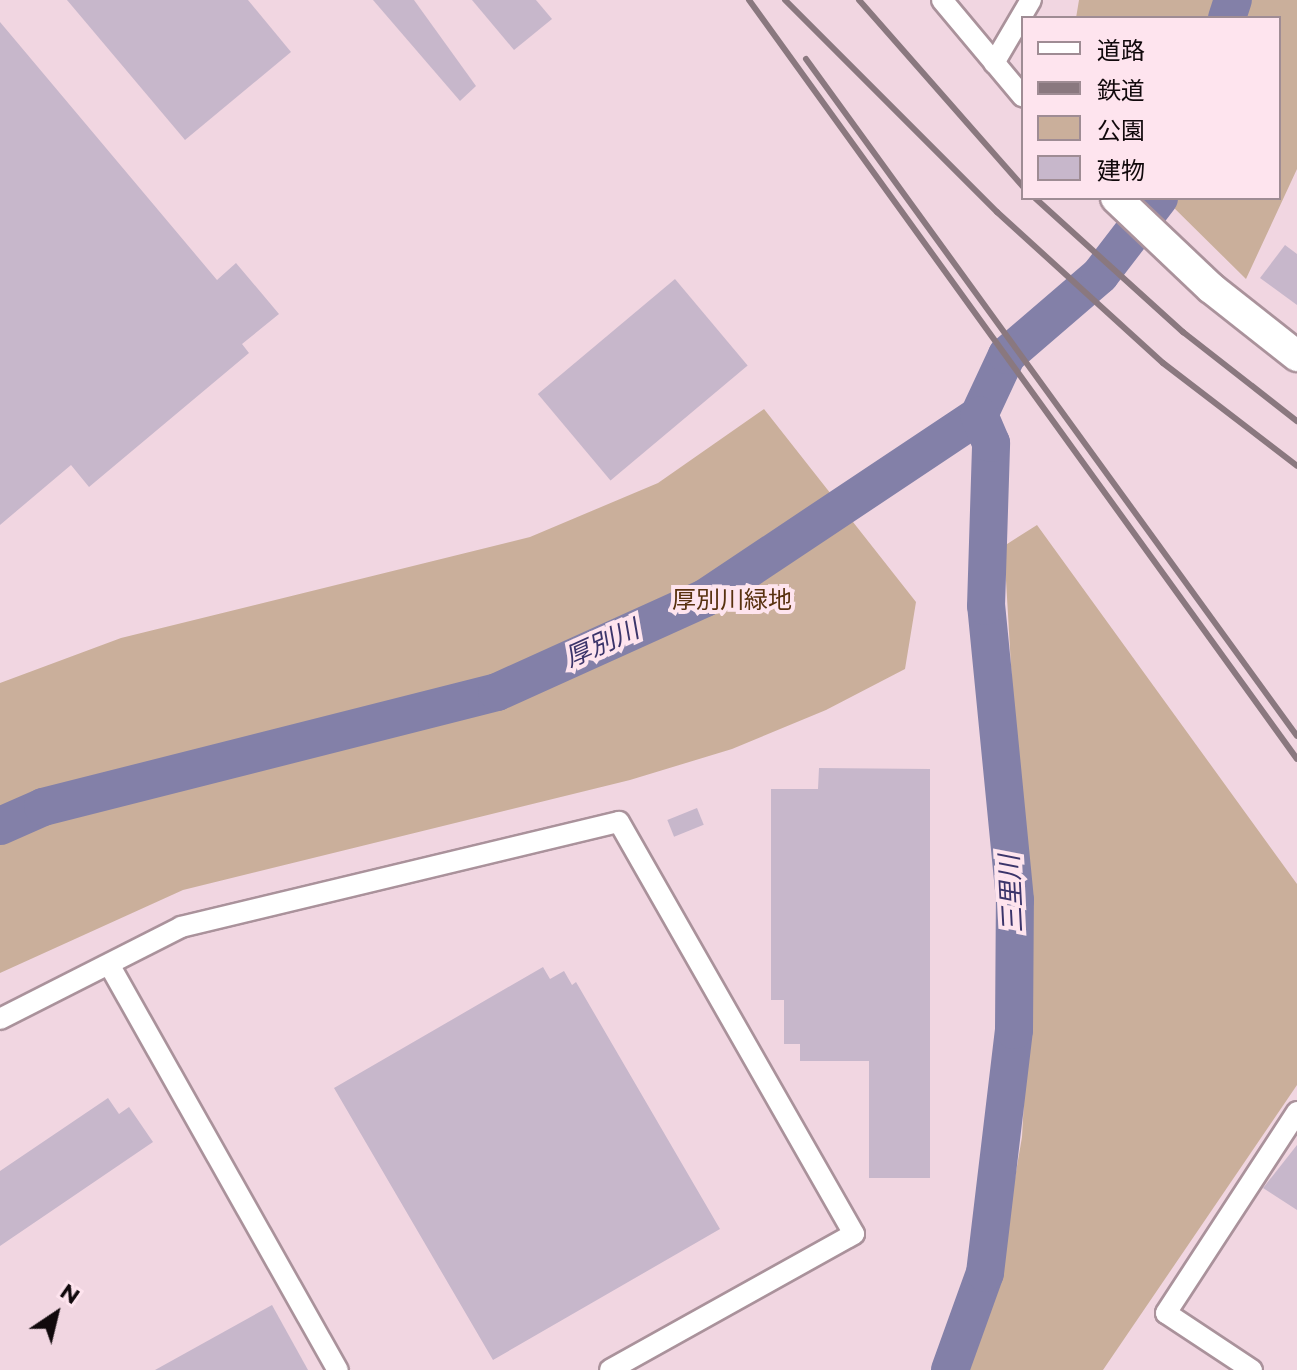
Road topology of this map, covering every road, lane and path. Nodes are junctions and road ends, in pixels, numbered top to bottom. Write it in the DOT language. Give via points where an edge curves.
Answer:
graph roads {
  1 [pos="942,0"];
  2 [pos="1021,17"];
  3 [pos="994,63"];
  4 [pos="1021,95"];
  5 [pos="1118,200"];
  6 [pos="1297,356"];
  7 [pos="110,966"];
  8 [pos="0,1019"];
  9 [pos="1297,1112"];
  10 [pos="338,1370"];
  11 [pos="610,1370"];
  12 [pos="1252,1370"];
  1 -- 3 [label="street"];
  2 -- 3 [label="street"];
  3 -- 4 [label="street"];
  5 -- 6 [label="street" via="1211,288"];
  7 -- 8 [label="street"];
  7 -- 10 [label="street"];
  7 -- 11 [label="street" via="181,927 619,822 854,1234"];
  9 -- 12 [label="street" via="1166,1313"];
}
